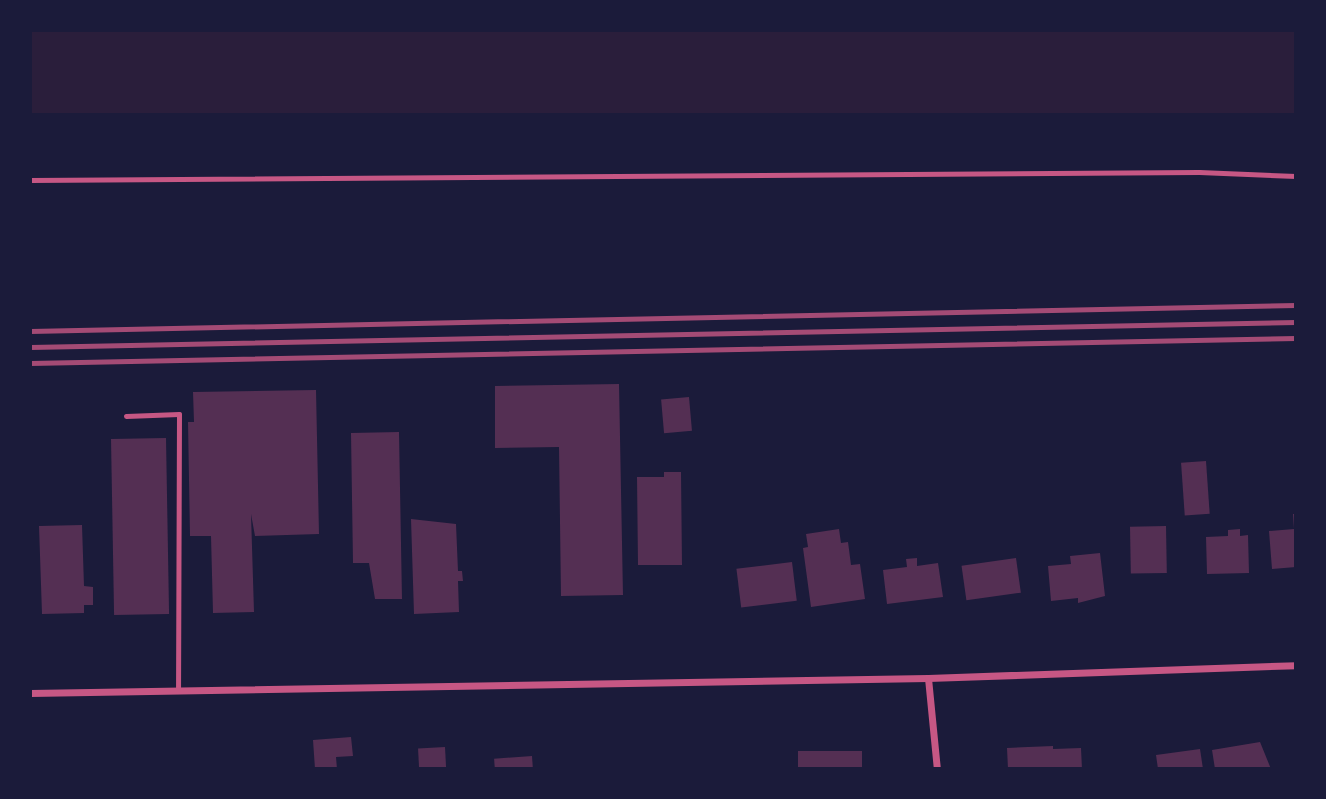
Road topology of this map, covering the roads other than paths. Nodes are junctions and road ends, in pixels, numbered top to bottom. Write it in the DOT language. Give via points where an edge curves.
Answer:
graph roads {
  1 [pos="1296,176"];
  2 [pos="30,180"];
  3 [pos="126,416"];
  4 [pos="1296,665"];
  5 [pos="929,678"];
  6 [pos="178,691"];
  7 [pos="30,693"];
  8 [pos="937,769"];
  1 -- 2 [label="lane" via="1199,172"];
  3 -- 6 [label="lane" via="179,414"];
  4 -- 5 [label="street"];
  5 -- 6 [label="street"];
  5 -- 8 [label="street"];
  6 -- 7 [label="street"];
}
